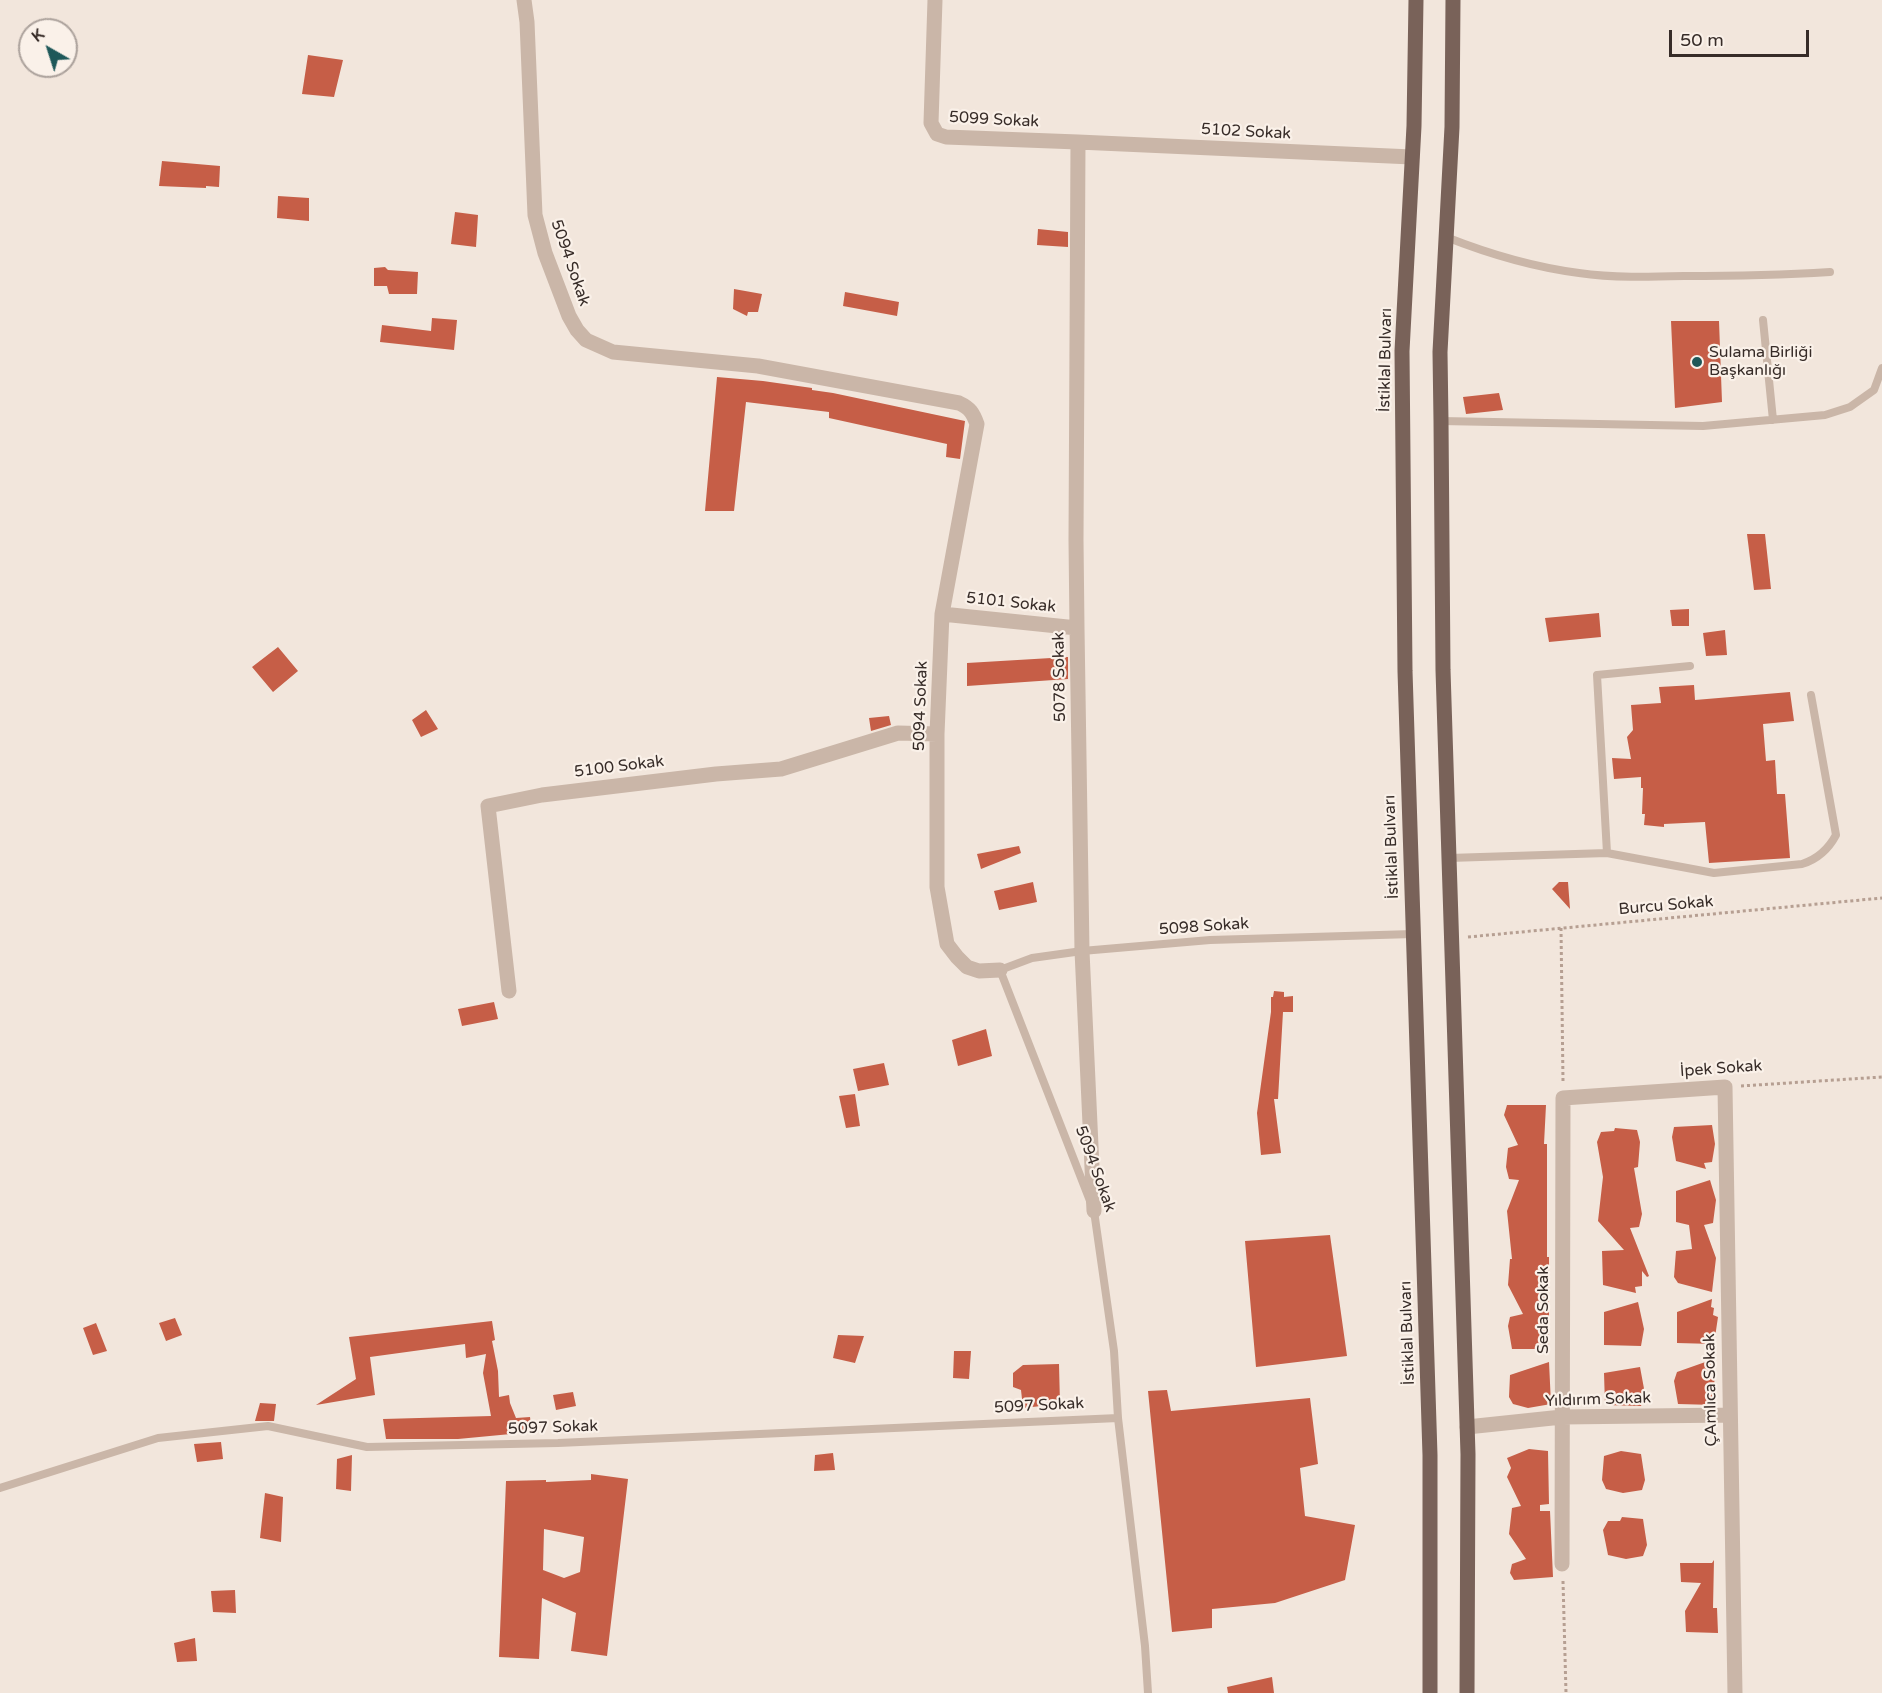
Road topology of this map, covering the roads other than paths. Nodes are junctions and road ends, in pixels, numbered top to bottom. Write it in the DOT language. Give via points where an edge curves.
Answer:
graph roads {
  1 [pos="524,0"];
  2 [pos="935,0"];
  3 [pos="1416,0"];
  4 [pos="1453,0"];
  5 [pos="1078,142"];
  6 [pos="1412,157"];
  7 [pos="1446,237"];
  8 [pos="1830,272"];
  9 [pos="1763,320"];
  10 [pos="1882,368"];
  11 [pos="1773,420"];
  12 [pos="1441,422"];
  13 [pos="942,614"];
  14 [pos="1077,628"];
  15 [pos="1690,666"];
  16 [pos="1811,695"];
  17 [pos="938,734"];
  18 [pos="1607,853"];
  19 [pos="1449,858"];
  20 [pos="1413,934"];
  21 [pos="1082,951"];
  22 [pos="1000,970"];
  23 [pos="508,991"];
  24 [pos="1725,1087"];
  25 [pos="1563,1098"];
  26 [pos="1094,1211"];
  27 [pos="1730,1415"];
  28 [pos="1562,1417"];
  29 [pos="1118,1418"];
  30 [pos="1467,1427"];
  31 [pos="0,1488"];
  32 [pos="1562,1564"];
  33 [pos="1148,1693"];
  34 [pos="1430,1693"];
  35 [pos="1467,1693"];
  36 [pos="1735,1693"];
  1 -- 13 [label="street, 5094 Sokak" via="535,215 545,253 577,330 586,340 614,352 758,366 969,408 977,424"];
  2 -- 5 [label="street, 5099 Sokak" via="931,123 937,134 946,138"];
  3 -- 6 [label="main road, İstiklal Bulvarı"];
  4 -- 7 [label="main road"];
  5 -- 6 [label="street, 5102 Sokak"];
  5 -- 14 [label="street, 5078 Sokak"];
  6 -- 20 [label="main road, İstiklal Bulvarı" via="1402,351 1405,671"];
  7 -- 8 [label="lane" via="1508,259 1616,277"];
  7 -- 12 [label="main road"];
  9 -- 11 [label="lane"];
  10 -- 11 [label="lane" via="1874,390 1850,407 1825,415"];
  11 -- 12 [label="lane" via="1702,426"];
  12 -- 19 [label="main road"];
  13 -- 14 [label="street, 5101 Sokak"];
  13 -- 17 [label="street, 5094 Sokak"];
  14 -- 21 [label="street, 5078 Sokak"];
  15 -- 18 [label="lane" via="1597,675"];
  16 -- 18 [label="lane" via="1836,835 1819,856 1802,864 1714,873"];
  17 -- 22 [label="street, 5094 Sokak" via="937,887 947,944 967,967"];
  17 -- 23 [label="street, 5100 Sokak" via="898,733 781,769 554,793 488,806"];
  18 -- 19 [label="lane"];
  19 -- 30 [label="main road"];
  20 -- 21 [label="lane, 5098 Sokak" via="1210,940"];
  20 -- 34 [label="main road, İstiklal Bulvarı" via="1430,1455"];
  21 -- 22 [label="lane, 5098 Sokak" via="1032,958"];
  21 -- 26 [label="street, 5078 Sokak"];
  22 -- 26 [label="lane, 5094 Sokak"];
  24 -- 25 [label="street, İpek Sokak"];
  24 -- 27 [label="street, ÇAmlıca Sokak"];
  25 -- 28 [label="street, Seda Sokak"];
  26 -- 29 [label="lane, 5094 Sokak" via="1114,1351"];
  27 -- 28 [label="street, Yıldırım Sokak"];
  27 -- 36 [label="street, ÇAmlıca Sokak"];
  28 -- 30 [label="street, Yıldırım Sokak"];
  28 -- 32 [label="street, Seda Sokak"];
  29 -- 31 [label="lane, 5097 Sokak" via="558,1443 367,1446 268,1426 158,1437"];
  29 -- 33 [label="lane, 5094 Sokak"];
  30 -- 35 [label="main road"];
}
